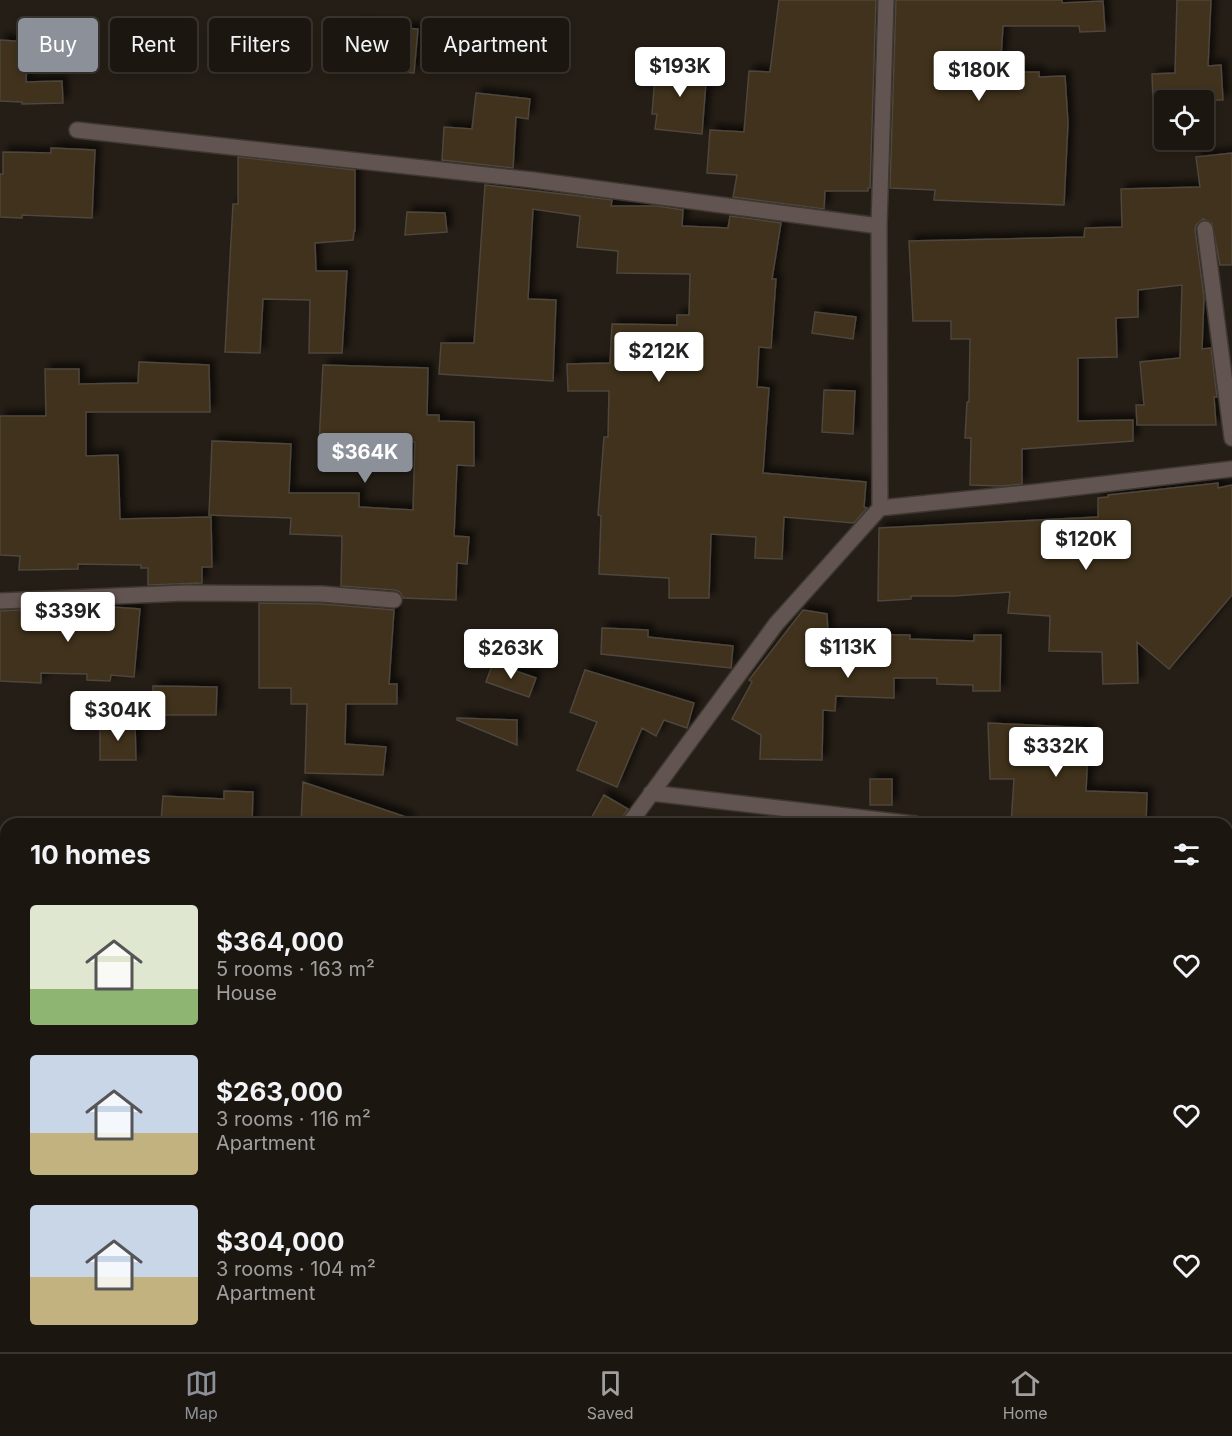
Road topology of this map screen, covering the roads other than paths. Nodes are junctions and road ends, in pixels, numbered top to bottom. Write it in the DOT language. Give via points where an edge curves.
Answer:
graph roads {
  1 [pos="886,0"];
  2 [pos="77,130"];
  3 [pos="879,226"];
  4 [pos="1205,229"];
  5 [pos="1232,438"];
  6 [pos="1232,470"];
  7 [pos="880,508"];
  8 [pos="394,600"];
  9 [pos="0,601"];
  10 [pos="651,794"];
  11 [pos="633,818"];
  12 [pos="862,818"];
  1 -- 3 [label="street"];
  2 -- 3 [label="street" via="533,180"];
  3 -- 7 [label="street"];
  4 -- 5 [label="street"];
  6 -- 7 [label="street"];
  7 -- 10 [label="street" via="776,624"];
  8 -- 9 [label="street" via="322,594 185,593"];
  10 -- 11 [label="street"];
  10 -- 12 [label="street"];
}
